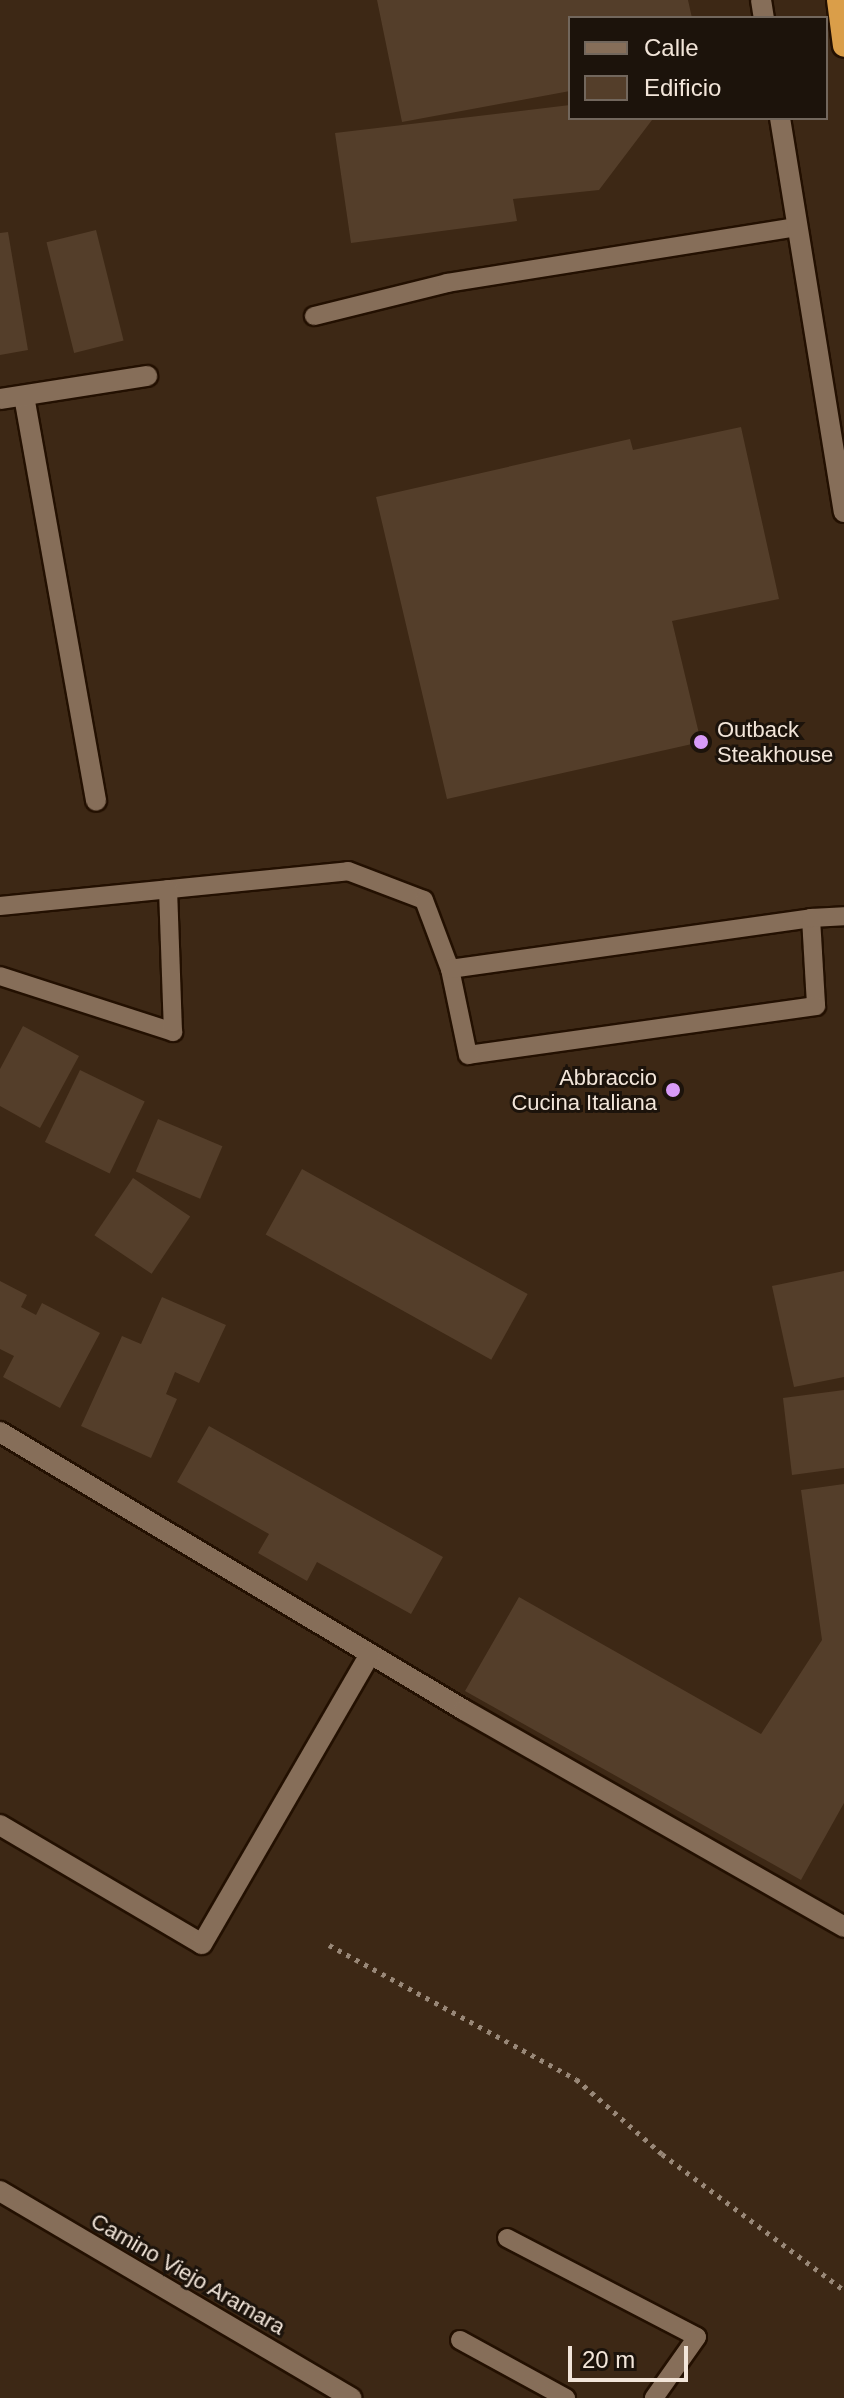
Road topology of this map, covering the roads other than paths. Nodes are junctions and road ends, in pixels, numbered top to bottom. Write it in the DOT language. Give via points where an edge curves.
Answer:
graph roads {
  1 [pos="838,0"];
  2 [pos="844,46"];
  3 [pos="780,120"];
  4 [pos="796,227"];
  5 [pos="314,316"];
  6 [pos="147,376"];
  7 [pos="24,396"];
  8 [pos="0,399"];
  9 [pos="844,512"];
  10 [pos="96,801"];
  11 [pos="168,889"];
  12 [pos="0,906"];
  13 [pos="844,916"];
  14 [pos="811,918"];
  15 [pos="450,969"];
  16 [pos="0,976"];
  17 [pos="0,1432"];
  18 [pos="370,1654"];
  19 [pos="0,1825"];
  20 [pos="844,1927"];
  21 [pos="0,2191"];
  22 [pos="507,2238"];
  23 [pos="460,2340"];
  24 [pos="352,2398"];
  25 [pos="566,2398"];
  26 [pos="654,2398"];
  1 -- 2 [label="highway"];
  3 -- 4 [label="street"];
  4 -- 5 [label="lane" via="447,283"];
  4 -- 9 [label="street"];
  6 -- 7 [label="street"];
  7 -- 8 [label="street"];
  7 -- 10 [label="street"];
  11 -- 12 [label="lane"];
  11 -- 15 [label="lane" via="348,871 424,900"];
  11 -- 16 [label="lane" via="173,1032"];
  13 -- 14 [label="lane"];
  14 -- 15 [label="lane"];
  14 -- 15 [label="lane" via="816,1006 468,1055"];
  17 -- 18 [label="street"];
  18 -- 19 [label="street" via="202,1944"];
  18 -- 20 [label="street"];
  21 -- 24 [label="street, Camino Viejo Aramara"];
  22 -- 26 [label="lane" via="697,2337"];
  23 -- 25 [label="lane"];
}
